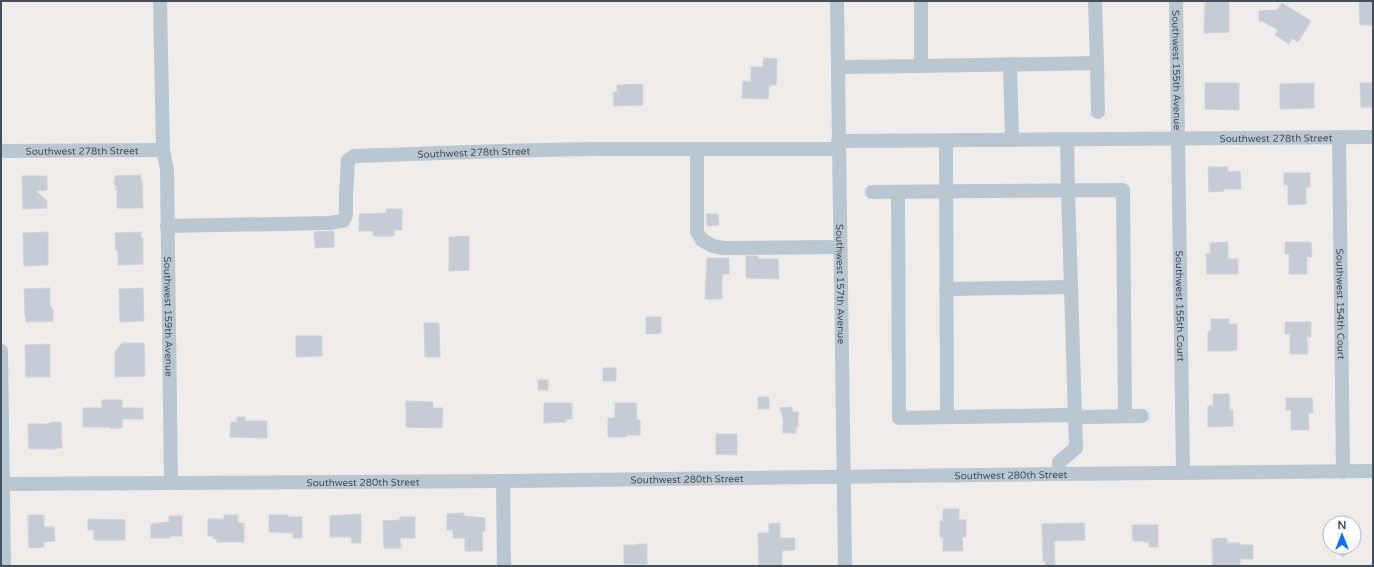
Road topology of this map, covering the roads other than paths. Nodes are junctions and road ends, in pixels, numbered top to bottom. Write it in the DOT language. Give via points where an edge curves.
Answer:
graph roads {
  1 [pos="160,1"];
  2 [pos="837,1"];
  3 [pos="921,1"];
  4 [pos="1095,1"];
  5 [pos="1176,1"];
  6 [pos="1097,62"];
  7 [pos="1010,64"];
  8 [pos="921,66"];
  9 [pos="838,67"];
  10 [pos="1098,112"];
  11 [pos="1373,136"];
  12 [pos="1339,137"];
  13 [pos="1178,138"];
  14 [pos="1067,139"];
  15 [pos="1012,140"];
  16 [pos="946,141"];
  17 [pos="838,145"];
  18 [pos="163,150"];
  19 [pos="697,150"];
  20 [pos="1,151"];
  21 [pos="1068,191"];
  22 [pos="872,192"];
  23 [pos="898,192"];
  24 [pos="946,192"];
  25 [pos="167,226"];
  26 [pos="840,247"];
  27 [pos="1071,287"];
  28 [pos="946,289"];
  29 [pos="1,351"];
  30 [pos="1076,416"];
  31 [pos="1125,416"];
  32 [pos="1142,416"];
  33 [pos="947,417"];
  34 [pos="1373,471"];
  35 [pos="1343,472"];
  36 [pos="1183,473"];
  37 [pos="1059,474"];
  38 [pos="843,477"];
  39 [pos="503,481"];
  40 [pos="171,482"];
  41 [pos="2,484"];
  42 [pos="4,566"];
  43 [pos="504,566"];
  44 [pos="845,566"];
  1 -- 18 [label="street, Southwest 159th Avenue"];
  2 -- 9 [label="street, Southwest 157th Avenue"];
  3 -- 8 [label="street"];
  4 -- 6 [label="street"];
  5 -- 13 [label="street, Southwest 155th Avenue"];
  6 -- 7 [label="street"];
  6 -- 10 [label="street"];
  7 -- 8 [label="street"];
  7 -- 15 [label="street"];
  8 -- 9 [label="street"];
  9 -- 17 [label="street, Southwest 157th Avenue"];
  11 -- 12 [label="street, Southwest 278th Street"];
  12 -- 13 [label="street, Southwest 278th Street"];
  12 -- 35 [label="street, Southwest 154th Court"];
  13 -- 14 [label="street, Southwest 278th Street"];
  13 -- 36 [label="street, Southwest 155th Court"];
  14 -- 15 [label="street, Southwest 278th Street"];
  14 -- 21 [label="street"];
  15 -- 16 [label="street, Southwest 278th Street"];
  16 -- 17 [label="street, Southwest 278th Street"];
  16 -- 24 [label="street"];
  17 -- 19 [label="street, Southwest 278th Street"];
  17 -- 26 [label="street, Southwest 157th Avenue"];
  18 -- 20 [label="street, Southwest 278th Street"];
  18 -- 25 [label="street, Southwest 159th Avenue" via="167,170"];
  19 -- 25 [label="street, Southwest 278th Street" via="587,149 354,156 348,160 346,215 343,221"];
  19 -- 26 [label="street" via="697,232 702,240 712,246 724,248"];
  21 -- 24 [label="street"];
  21 -- 27 [label="street"];
  21 -- 31 [label="street" via="1123,190"];
  22 -- 23 [label="street"];
  23 -- 24 [label="street"];
  23 -- 33 [label="street" via="899,418"];
  24 -- 28 [label="street"];
  25 -- 40 [label="street, Southwest 159th Avenue"];
  26 -- 38 [label="street, Southwest 157th Avenue"];
  27 -- 28 [label="street"];
  27 -- 30 [label="street"];
  28 -- 33 [label="street"];
  29 -- 41 [label="street"];
  30 -- 31 [label="street"];
  30 -- 33 [label="street"];
  30 -- 37 [label="street" via="1076,448 1059,462"];
  31 -- 32 [label="street"];
  34 -- 35 [label="street, Southwest 280th Street"];
  35 -- 36 [label="street, Southwest 280th Street"];
  36 -- 37 [label="street, Southwest 280th Street"];
  37 -- 38 [label="street, Southwest 280th Street"];
  38 -- 39 [label="street, Southwest 280th Street"];
  38 -- 44 [label="street, Southwest 157th Avenue"];
  39 -- 40 [label="street, Southwest 280th Street"];
  39 -- 43 [label="street"];
  40 -- 41 [label="street, Southwest 280th Street"];
  41 -- 42 [label="street"];
}
